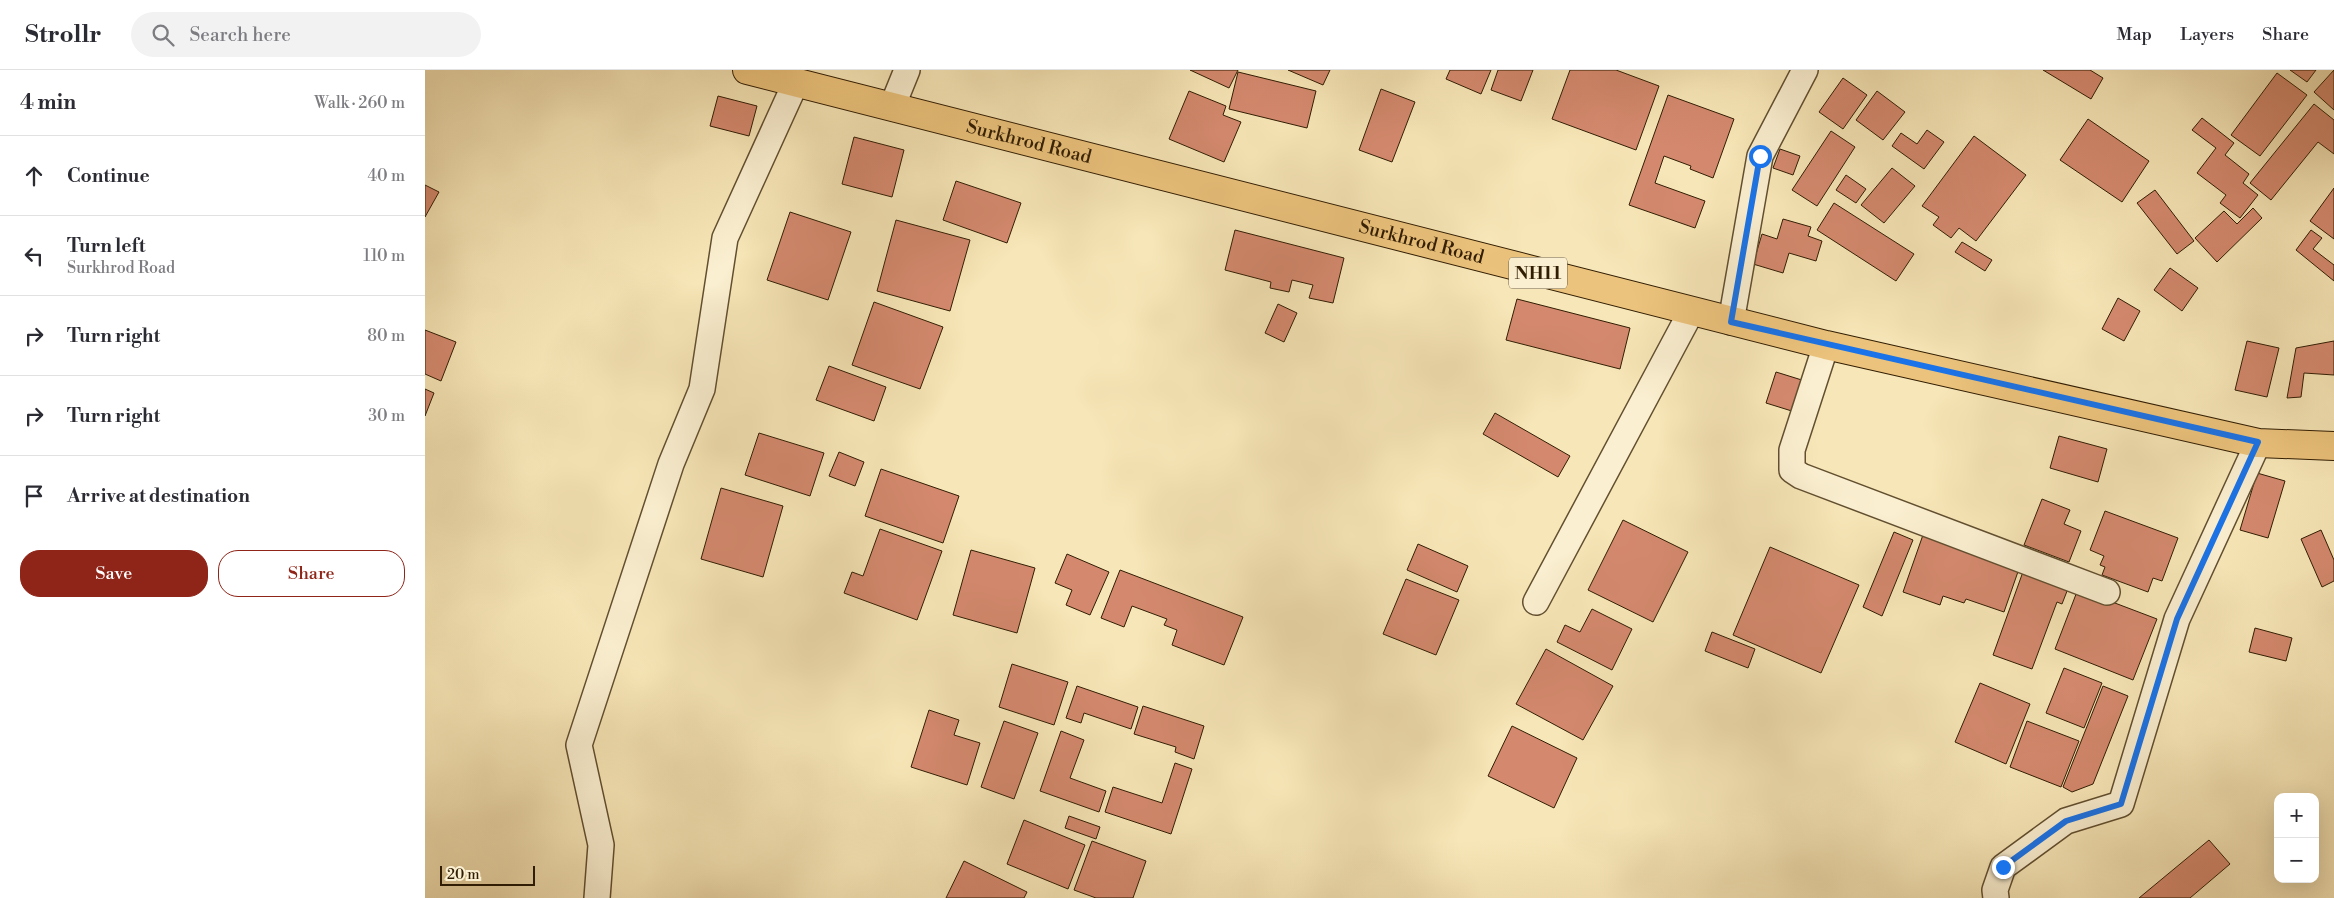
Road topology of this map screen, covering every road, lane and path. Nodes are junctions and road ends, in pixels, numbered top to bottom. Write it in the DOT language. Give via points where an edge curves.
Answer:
graph roads {
  1 [pos="747,70"];
  2 [pos="907,70"];
  3 [pos="1805,70"];
  4 [pos="796,82"];
  5 [pos="892,107"];
  6 [pos="1691,312"];
  7 [pos="1731,322"];
  8 [pos="1826,345"];
  9 [pos="2258,442"];
  10 [pos="2334,446"];
  11 [pos="2107,592"];
  12 [pos="1536,602"];
  13 [pos="597,898"];
  14 [pos="1996,898"];
  1 -- 4 [label="main road, Surkhrod Road / NH11"];
  2 -- 5 [label="street"];
  3 -- 7 [label="street" via="1760,156"];
  4 -- 5 [label="main road, Surkhrod Road / NH11"];
  4 -- 13 [label="street" via="725,238 702,389 671,464 579,744 601,846"];
  5 -- 6 [label="main road, Surkhrod Road / NH11"];
  6 -- 7 [label="main road, Surkhrod Road / NH11"];
  6 -- 12 [label="street"];
  7 -- 8 [label="main road, Surkhrod Road / NH11"];
  8 -- 9 [label="main road, Surkhrod Road / NH11"];
  8 -- 11 [label="street" via="1792,450 1792,470"];
  9 -- 10 [label="main road, Surkhrod Road / NH11"];
  9 -- 14 [label="street" via="2177,619 2121,804 2066,821 2003,867 1995,890"];
}
